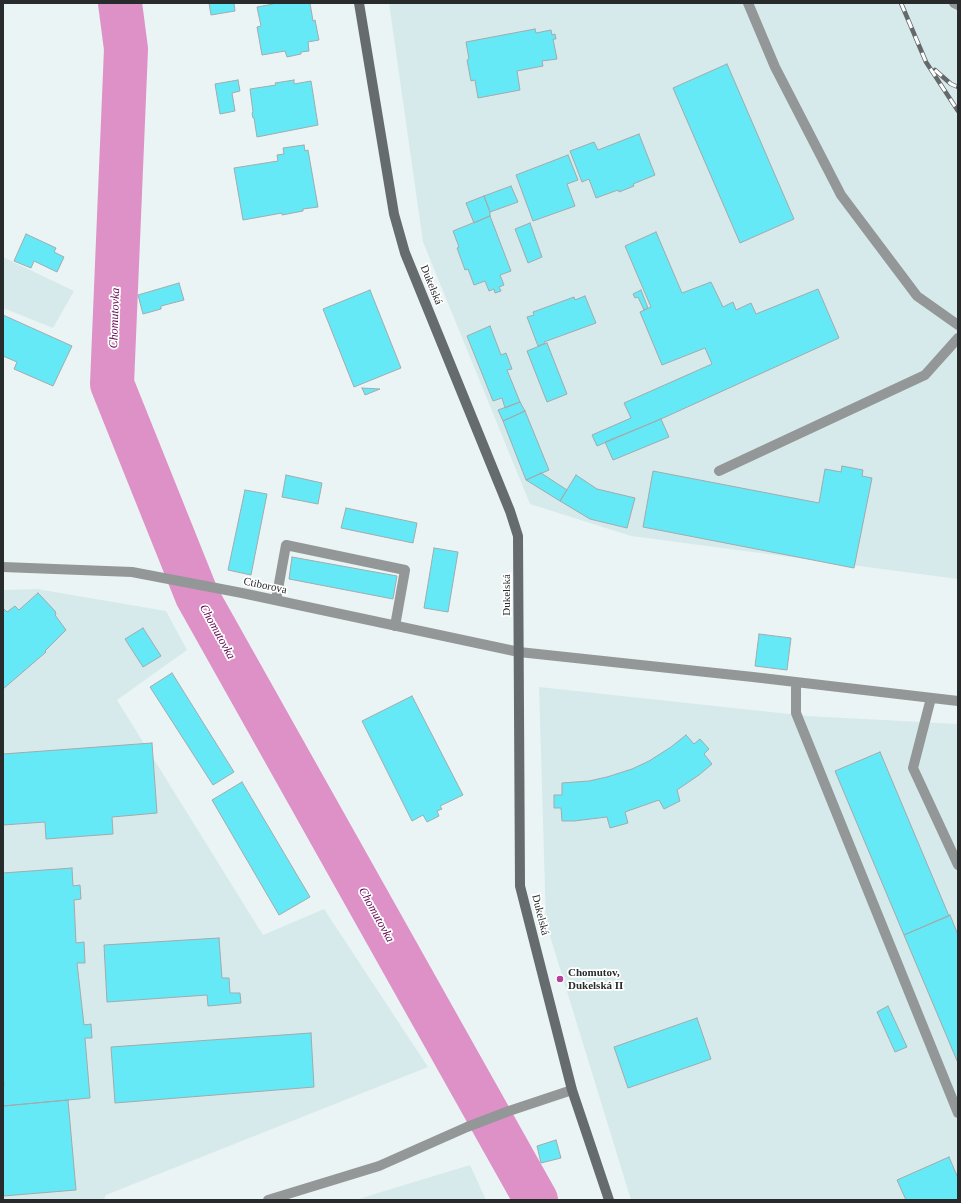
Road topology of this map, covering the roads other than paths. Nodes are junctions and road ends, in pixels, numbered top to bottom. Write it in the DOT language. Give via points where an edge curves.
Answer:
graph roads {
  1 [pos="359,3"];
  2 [pos="748,3"];
  3 [pos="954,3"];
  4 [pos="958,5"];
  5 [pos="958,325"];
  6 [pos="958,338"];
  7 [pos="719,471"];
  8 [pos="3,567"];
  9 [pos="276,600"];
  10 [pos="395,626"];
  11 [pos="519,652"];
  12 [pos="796,682"];
  13 [pos="932,698"];
  14 [pos="958,701"];
  15 [pos="958,865"];
  16 [pos="572,1090"];
  17 [pos="958,1113"];
  18 [pos="268,1200"];
  19 [pos="609,1200"];
  1 -- 11 [label="street, Dukelská" via="394,214 405,253 518,536"];
  2 -- 5 [label="street" via="775,67 841,195 917,296"];
  3 -- 4 [label="street"];
  6 -- 7 [label="street" via="925,375"];
  8 -- 9 [label="street, Ctiborova" via="132,572"];
  9 -- 10 [label="street, Ctiborova"];
  9 -- 10 [label="street" via="286,545 405,570"];
  10 -- 11 [label="street, Ctiborova"];
  11 -- 12 [label="street, Ctiborova"];
  11 -- 16 [label="street, Dukelská" via="520,886"];
  12 -- 13 [label="street, Ctiborova"];
  12 -- 17 [label="street" via="796,713"];
  13 -- 14 [label="street, Ctiborova"];
  13 -- 15 [label="street" via="913,768"];
  16 -- 18 [label="street" via="468,1127 379,1166"];
  16 -- 19 [label="street, Dukelská"];
}
